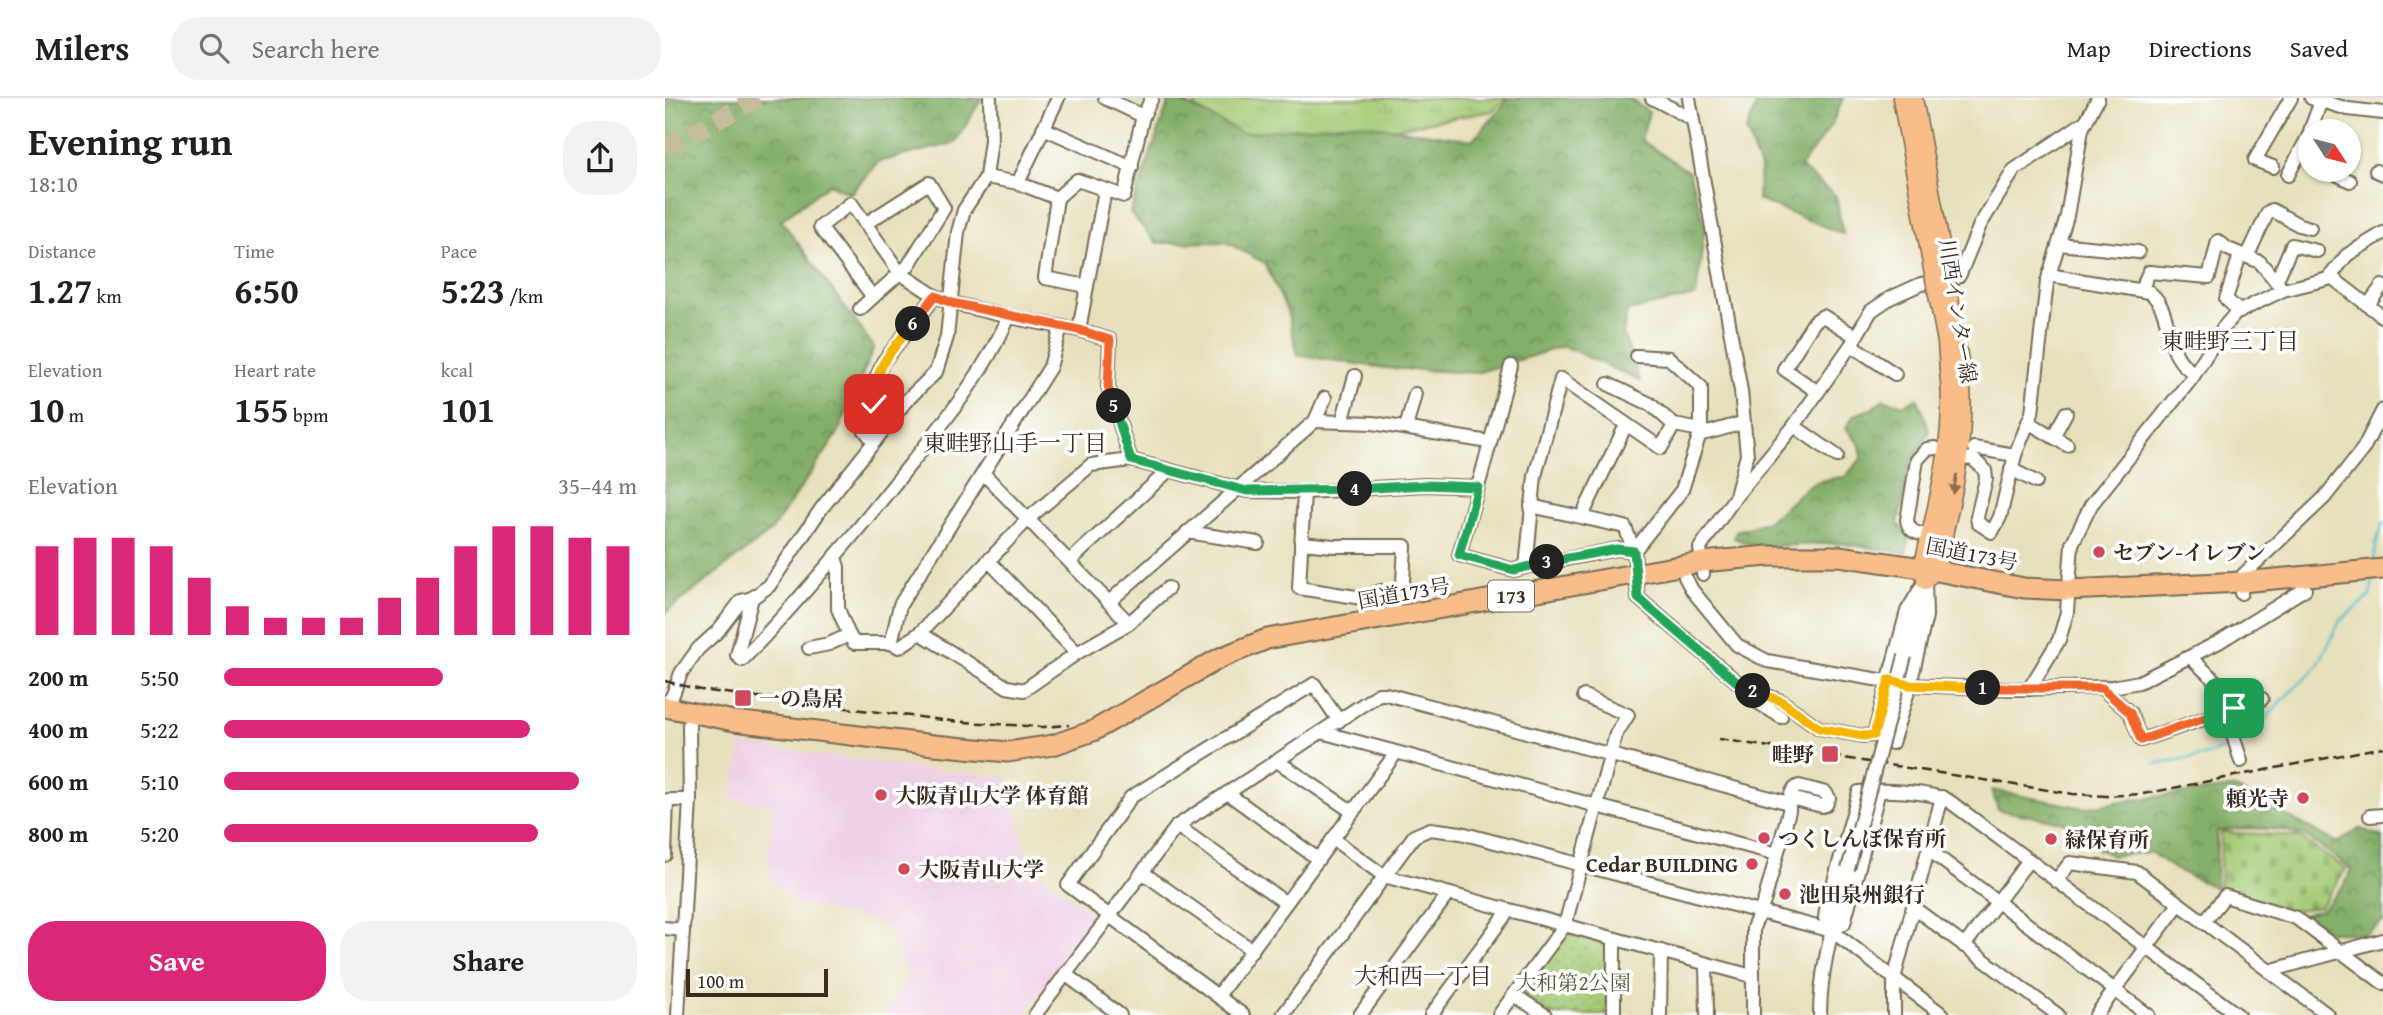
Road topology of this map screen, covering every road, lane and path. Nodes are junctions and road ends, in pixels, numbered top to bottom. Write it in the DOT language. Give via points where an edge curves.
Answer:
graph roads {
  1 [pos="990,98"];
  2 [pos="1058,98"];
  3 [pos="1105,98"];
  4 [pos="1151,98"];
  5 [pos="1652,98"];
  6 [pos="1689,98"];
  7 [pos="1901,98"];
  8 [pos="1914,98"];
  9 [pos="2098,98"];
  10 [pos="2291,98"];
  11 [pos="2316,99"];
  12 [pos="2383,113"];
  13 [pos="1143,116"];
  14 [pos="1692,119"];
  15 [pos="2312,119"];
  16 [pos="2086,121"];
  17 [pos="1043,128"];
  18 [pos="2298,164"];
  19 [pos="1132,167"];
  20 [pos="2273,167"];
  21 [pos="2288,175"];
  22 [pos="986,177"];
  23 [pos="1018,183"];
  24 [pos="1105,190"];
  25 [pos="1057,198"];
  26 [pos="865,224"];
  27 [pos="2309,228"];
  28 [pos="2383,233"];
  29 [pos="2059,244"];
  30 [pos="2317,251"];
  31 [pos="2138,252"];
  32 [pos="2244,255"];
  33 [pos="1938,268"];
  34 [pos="899,273"];
  35 [pos="2049,275"];
  36 [pos="2330,276"];
  37 [pos="2280,285"];
  38 [pos="2380,285"];
  39 [pos="1087,286"];
  40 [pos="2141,290"];
  41 [pos="935,296"];
  42 [pos="873,297"];
  43 [pos="952,303"];
  44 [pos="2368,305"];
  45 [pos="860,309"];
  46 [pos="2240,312"];
  47 [pos="1009,317"];
  48 [pos="2383,317"];
  49 [pos="1061,327"];
  50 [pos="1079,330"];
  51 [pos="1853,340"];
  52 [pos="1637,356"];
  53 [pos="1511,366"];
  54 [pos="1954,369"];
  55 [pos="2195,373"];
  56 [pos="1895,374"];
  57 [pos="1355,376"];
  58 [pos="1608,384"];
  59 [pos="1818,392"];
  60 [pos="1415,394"];
  61 [pos="1325,398"];
  62 [pos="2383,411"];
  63 [pos="2066,413"];
  64 [pos="1315,421"];
  65 [pos="1342,422"];
  66 [pos="2028,422"];
  67 [pos="1744,423"];
  68 [pos="1626,425"];
  69 [pos="1674,425"];
  70 [pos="1794,426"];
  71 [pos="1406,428"];
  72 [pos="1701,432"];
  73 [pos="2053,437"];
  74 [pos="874,442"];
  75 [pos="1489,442"];
  76 [pos="2067,445"];
  77 [pos="1974,448"];
  78 [pos="1935,449"];
  79 [pos="2015,455"];
  80 [pos="1837,456"];
  81 [pos="1960,458"];
  82 [pos="1131,460"];
  83 [pos="2011,469"];
  84 [pos="1168,471"];
  85 [pos="983,472"];
  86 [pos="2036,482"];
  87 [pos="1478,487"];
  88 [pos="1236,489"];
  89 [pos="1304,492"];
  90 [pos="1737,496"];
  91 [pos="1531,506"];
  92 [pos="1582,516"];
  93 [pos="1029,518"];
  94 [pos="1187,532"];
  95 [pos="1929,536"];
  96 [pos="1258,543"];
  97 [pos="1301,543"];
  98 [pos="1634,551"];
  99 [pos="835,558"];
  100 [pos="988,560"];
  101 [pos="1070,560"];
  102 [pos="1526,567"];
  103 [pos="2383,569"];
  104 [pos="1697,571"];
  105 [pos="1928,573"];
  106 [pos="1637,577"];
  107 [pos="2383,581"];
  108 [pos="1403,582"];
  109 [pos="1168,588"];
  110 [pos="2241,588"];
  111 [pos="2305,589"];
  112 [pos="1381,591"];
  113 [pos="2067,597"];
  114 [pos="752,598"];
  115 [pos="1110,601"];
  116 [pos="1129,622"];
  117 [pos="920,633"];
  118 [pos="849,635"];
  119 [pos="891,643"];
  120 [pos="809,648"];
  121 [pos="1077,653"];
  122 [pos="2190,657"];
  123 [pos="1889,680"];
  124 [pos="1910,685"];
  125 [pos="1747,688"];
  126 [pos="2102,688"];
  127 [pos="2029,689"];
  128 [pos="1584,696"];
  129 [pos="2262,699"];
  130 [pos="665,705"];
  131 [pos="2227,710"];
  132 [pos="1781,718"];
  133 [pos="665,719"];
  134 [pos="1339,722"];
  135 [pos="689,724"];
  136 [pos="1321,732"];
  137 [pos="1874,735"];
  138 [pos="1396,753"];
  139 [pos="1612,754"];
  140 [pos="1277,761"];
  141 [pos="2241,761"];
  142 [pos="1879,791"];
  143 [pos="1227,793"];
  144 [pos="1942,797"];
  145 [pos="666,800"];
  146 [pos="690,800"];
  147 [pos="1790,801"];
  148 [pos="1598,806"];
  149 [pos="1353,812"];
  150 [pos="1177,826"];
  151 [pos="1333,839"];
  152 [pos="1930,851"];
  153 [pos="1777,854"];
  154 [pos="665,855"];
  155 [pos="1318,859"];
  156 [pos="2029,860"];
  157 [pos="1582,864"];
  158 [pos="1142,872"];
  159 [pos="1384,876"];
  160 [pos="2056,881"];
  161 [pos="1448,894"];
  162 [pos="1997,902"];
  163 [pos="1286,903"];
  164 [pos="2179,904"];
  165 [pos="1914,908"];
  166 [pos="1509,910"];
  167 [pos="1759,912"];
  168 [pos="1108,915"];
  169 [pos="2204,922"];
  170 [pos="1565,925"];
  171 [pos="665,928"];
  172 [pos="683,930"];
  173 [pos="1832,932"];
  174 [pos="1614,939"];
  175 [pos="2383,940"];
  176 [pos="1964,946"];
  177 [pos="2147,948"];
  178 [pos="1252,950"];
  179 [pos="1661,951"];
  180 [pos="2341,952"];
  181 [pos="1706,964"];
  182 [pos="2269,971"];
  183 [pos="1065,974"];
  184 [pos="1752,976"];
  185 [pos="1894,979"];
  186 [pos="2383,983"];
  187 [pos="2115,990"];
  188 [pos="1514,995"];
  189 [pos="1218,996"];
  190 [pos="678,1015"];
  191 [pos="1035,1015"];
  192 [pos="1119,1015"];
  193 [pos="1243,1015"];
  194 [pos="1283,1015"];
  195 [pos="1360,1015"];
  196 [pos="1431,1015"];
  197 [pos="1499,1015"];
  198 [pos="1545,1015"];
  199 [pos="1613,1015"];
  200 [pos="1660,1015"];
  201 [pos="1707,1015"];
  202 [pos="1753,1015"];
  203 [pos="1820,1015"];
  204 [pos="1894,1015"];
  205 [pos="1943,1015"];
  206 [pos="2058,1015"];
  207 [pos="2096,1015"];
  208 [pos="2148,1015"];
  209 [pos="2238,1015"];
  210 [pos="2328,1015"];
  1 -- 22 [label="street" via="992,140"];
  2 -- 17 [label="street"];
  3 -- 13 [label="street"];
  4 -- 13 [label="street"];
  5 -- 14 [label="street"];
  6 -- 14 [label="street"];
  7 -- 33 [label="main road, 川西インター線"];
  8 -- 33 [label="main road, 川西インター線"];
  9 -- 16 [label="street"];
  10 -- 20 [label="street" via="2255,160"];
  11 -- 12 [label="street"];
  11 -- 15 [label="street"];
  13 -- 19 [label="street"];
  14 -- 67 [label="street"];
  16 -- 29 [label="street"];
  16 -- 51 [label="street" via="2014,170 1980,225 1955,279 1921,284 1889,298 1871,311"];
  17 -- 19 [label="street"];
  17 -- 23 [label="street"];
  18 -- 21 [label="street"];
  19 -- 24 [label="street" via="1124,196"];
  22 -- 23 [label="street"];
  22 -- 43 [label="street" via="964,210 958,232"];
  23 -- 25 [label="street"];
  24 -- 25 [label="street" via="1077,180"];
  24 -- 39 [label="street"];
  25 -- 39 [label="street" via="1045,278"];
  26 -- 34 [label="street"];
  26 -- 34 [label="street" via="929,183 944,208"];
  26 -- 42 [label="street" via="851,204 820,227"];
  27 -- 32 [label="street" via="2272,210 2267,212"];
  28 -- 36 [label="street" via="2347,255"];
  29 -- 31 [label="street"];
  29 -- 35 [label="street"];
  30 -- 37 [label="street" via="2292,245"];
  32 -- 37 [label="street" via="2260,262"];
  32 -- 40 [label="street" via="2218,241 2209,276 2150,272"];
  32 -- 46 [label="street" via="2226,299"];
  33 -- 54 [label="main road, 川西インター線, bridge" via="1945,342"];
  34 -- 41 [label="street"];
  34 -- 42 [label="street"];
  35 -- 40 [label="street"];
  35 -- 66 [label="street"];
  36 -- 37 [label="street"];
  36 -- 44 [label="street"];
  37 -- 46 [label="street"];
  38 -- 44 [label="street"];
  39 -- 50 [label="street"];
  40 -- 55 [label="street" via="2160,302 2179,360"];
  41 -- 43 [label="street"];
  41 -- 74 [label="street" via="883,362 864,429"];
  42 -- 45 [label="street"];
  43 -- 47 [label="street"];
  43 -- 74 [label="street" via="936,372"];
  44 -- 48 [label="street"];
  46 -- 55 [label="street" via="2223,328"];
  47 -- 49 [label="street"];
  47 -- 99 [label="street" via="977,378"];
  49 -- 50 [label="street"];
  49 -- 85 [label="street" via="1050,367"];
  50 -- 82 [label="street" via="1110,340 1108,386"];
  51 -- 56 [label="street"];
  51 -- 59 [label="street"];
  51 -- 59 [label="street" via="1823,316 1814,322 1784,369"];
  52 -- 72 [label="street" via="1669,358 1701,387"];
  53 -- 75 [label="street"];
  54 -- 81 [label="main road, 川西インター線" via="1964,400"];
  54 -- 95 [label="main road, 川西インター線" via="1949,437"];
  55 -- 113 [label="street" via="2091,505 2072,544"];
  57 -- 65 [label="street"];
  58 -- 69 [label="street" via="1650,404"];
  59 -- 70 [label="street"];
  60 -- 71 [label="street"];
  61 -- 64 [label="street"];
  62 -- 110 [label="street" via="2363,449 2339,480 2243,575"];
  63 -- 73 [label="street"];
  64 -- 65 [label="street"];
  64 -- 88 [label="street"];
  65 -- 71 [label="street"];
  66 -- 73 [label="street"];
  66 -- 79 [label="street"];
  67 -- 72 [label="street"];
  67 -- 90 [label="street" via="1747,455"];
  68 -- 69 [label="street" via="1661,448"];
  68 -- 91 [label="street" via="1561,379"];
  68 -- 92 [label="street"];
  69 -- 72 [label="street"];
  70 -- 80 [label="street"];
  70 -- 90 [label="street"];
  71 -- 75 [label="street"];
  72 -- 98 [label="street" via="1682,490"];
  73 -- 76 [label="street"];
  74 -- 114 [label="street" via="769,586"];
  75 -- 87 [label="street"];
  77 -- 79 [label="street"];
  78 -- 95 [label="street" via="1927,449 1917,460 1906,520 1914,533"];
  79 -- 83 [label="street"];
  81 -- 83 [label="street" via="1973,459 1985,470 1977,517 1978,523 1992,532"];
  81 -- 105 [label="main road, 川西インター線, one-way" via="1953,498"];
  82 -- 84 [label="street"];
  82 -- 93 [label="street" via="1091,465"];
  83 -- 86 [label="street"];
  84 -- 88 [label="street"];
  84 -- 101 [label="street"];
  85 -- 93 [label="street"];
  85 -- 119 [label="street" via="900,606"];
  87 -- 89 [label="street" via="1425,485"];
  87 -- 102 [label="street" via="1459,555 1514,570"];
  88 -- 89 [label="street"];
  88 -- 94 [label="street"];
  89 -- 97 [label="street"];
  90 -- 104 [label="street" via="1700,548"];
  91 -- 92 [label="street"];
  91 -- 102 [label="street"];
  92 -- 98 [label="street" via="1625,527"];
  93 -- 100 [label="street"];
  93 -- 101 [label="street"];
  94 -- 96 [label="street"];
  94 -- 115 [label="street"];
  95 -- 105 [label="main road, 川西インター線"];
  97 -- 108 [label="street" via="1405,546"];
  97 -- 112 [label="street" via="1299,588 1362,597"];
  98 -- 102 [label="street" via="1617,549"];
  98 -- 106 [label="street"];
  99 -- 114 [label="street" via="743,660 737,655"];
  99 -- 118 [label="street" via="838,609"];
  100 -- 117 [label="street"];
  100 -- 121 [label="street"];
  101 -- 115 [label="street"];
  103 -- 110 [label="highway, 国道173号 / 173"];
  104 -- 105 [label="highway, 国道173号 / 173" via="1801,566 1897,575"];
  104 -- 106 [label="highway, 国道173号 / 173"];
  104 -- 123 [label="street" via="1692,590 1737,645 1767,661"];
  105 -- 113 [label="highway, 国道173号 / 173" via="2004,597"];
  105 -- 123 [label="street" via="1907,611"];
  105 -- 124 [label="street" via="1926,616"];
  105 -- 173 [label="street, bridge"];
  106 -- 125 [label="street" via="1638,598"];
  106 -- 130 [label="highway, 国道173号 / 173" via="1267,639 1220,658 1093,731 1053,745 1007,752 734,721"];
  106 -- 135 [label="highway, 国道173号 / 173" via="1259,653 1108,735 1075,749 1022,761 917,755"];
  107 -- 111 [label="highway, 国道173号 / 173"];
  109 -- 116 [label="street"];
  110 -- 111 [label="highway, 国道173号 / 173"];
  110 -- 113 [label="highway, 国道173号 / 173"];
  111 -- 122 [label="street"];
  113 -- 127 [label="street" via="2059,640"];
  114 -- 130 [label="street" via="741,601 698,649"];
  115 -- 116 [label="street"];
  116 -- 121 [label="street"];
  117 -- 119 [label="street" via="898,647"];
  117 -- 121 [label="street" via="1007,687 1024,690"];
  118 -- 119 [label="street" via="854,643"];
  118 -- 120 [label="street"];
  122 -- 126 [label="street" via="2139,682"];
  122 -- 131 [label="street" via="2223,688"];
  123 -- 124 [label="street"];
  123 -- 137 [label="street"];
  124 -- 127 [label="street"];
  124 -- 137 [label="street" via="1892,743"];
  125 -- 132 [label="street"];
  125 -- 137 [label="street" via="1781,701 1819,728"];
  126 -- 127 [label="street"];
  126 -- 131 [label="street" via="2130,713 2141,740"];
  128 -- 139 [label="street" via="1628,715 1616,734"];
  129 -- 131 [label="street"];
  131 -- 141 [label="street"];
  133 -- 135 [label="highway, 国道173号 / 173"];
  134 -- 136 [label="street"];
  134 -- 139 [label="street" via="1379,694 1387,694"];
  134 -- 168 [label="street" via="1314,684 1131,797 1068,885"];
  135 -- 146 [label="street"];
  136 -- 138 [label="street"];
  136 -- 140 [label="street"];
  138 -- 148 [label="street"];
  138 -- 149 [label="street"];
  139 -- 147 [label="street"];
  139 -- 148 [label="street"];
  140 -- 143 [label="street"];
  140 -- 149 [label="street"];
  142 -- 144 [label="street"];
  142 -- 173 [label="street" via="1844,923"];
  142 -- 173 [label="street" via="1858,794 1826,910"];
  143 -- 150 [label="street"];
  143 -- 155 [label="street"];
  144 -- 152 [label="street"];
  144 -- 156 [label="street"];
  145 -- 146 [label="street"];
  145 -- 154 [label="street"];
  146 -- 172 [label="street"];
  147 -- 147 [label="street" via="1822,806 1829,798 1826,793 1799,786 1794,787"];
  147 -- 153 [label="street"];
  148 -- 153 [label="street"];
  148 -- 157 [label="street"];
  149 -- 151 [label="street"];
  150 -- 158 [label="street"];
  150 -- 163 [label="street"];
  151 -- 155 [label="street"];
  151 -- 159 [label="street"];
  152 -- 162 [label="street"];
  152 -- 165 [label="street"];
  153 -- 167 [label="street"];
  155 -- 163 [label="street"];
  156 -- 160 [label="street"];
  156 -- 162 [label="street"];
  157 -- 159 [label="street" via="1430,829 1414,836"];
  157 -- 167 [label="street"];
  157 -- 170 [label="street"];
  158 -- 168 [label="street"];
  158 -- 178 [label="street"];
  159 -- 161 [label="street"];
  159 -- 194 [label="street"];
  160 -- 164 [label="street" via="2070,863 2137,872"];
  160 -- 177 [label="street"];
  161 -- 166 [label="street"];
  161 -- 195 [label="street"];
  162 -- 176 [label="street"];
  162 -- 187 [label="street"];
  163 -- 178 [label="street"];
  164 -- 169 [label="street"];
  164 -- 177 [label="street"];
  165 -- 176 [label="street"];
  165 -- 185 [label="street"];
  166 -- 170 [label="street"];
  166 -- 196 [label="street"];
  167 -- 173 [label="street"];
  167 -- 184 [label="street" via="1753,928"];
  168 -- 183 [label="street"];
  168 -- 189 [label="street"];
  169 -- 180 [label="street" via="2225,896 2297,918"];
  169 -- 182 [label="street"];
  170 -- 174 [label="street"];
  170 -- 188 [label="street"];
  171 -- 172 [label="street"];
  172 -- 190 [label="street"];
  173 -- 185 [label="street"];
  173 -- 203 [label="street"];
  174 -- 179 [label="street"];
  174 -- 199 [label="street"];
  175 -- 180 [label="street"];
  176 -- 206 [label="street"];
  177 -- 187 [label="street"];
  177 -- 209 [label="street"];
  178 -- 189 [label="street"];
  179 -- 181 [label="street"];
  179 -- 200 [label="street"];
  180 -- 182 [label="street"];
  180 -- 186 [label="street"];
  181 -- 184 [label="street"];
  181 -- 201 [label="street"];
  182 -- 210 [label="street"];
  183 -- 191 [label="street"];
  183 -- 192 [label="street"];
  184 -- 202 [label="street"];
  185 -- 204 [label="street"];
  185 -- 205 [label="street"];
  187 -- 207 [label="street"];
  187 -- 208 [label="street"];
  188 -- 197 [label="street"];
  188 -- 198 [label="street"];
  189 -- 193 [label="street"];
}
